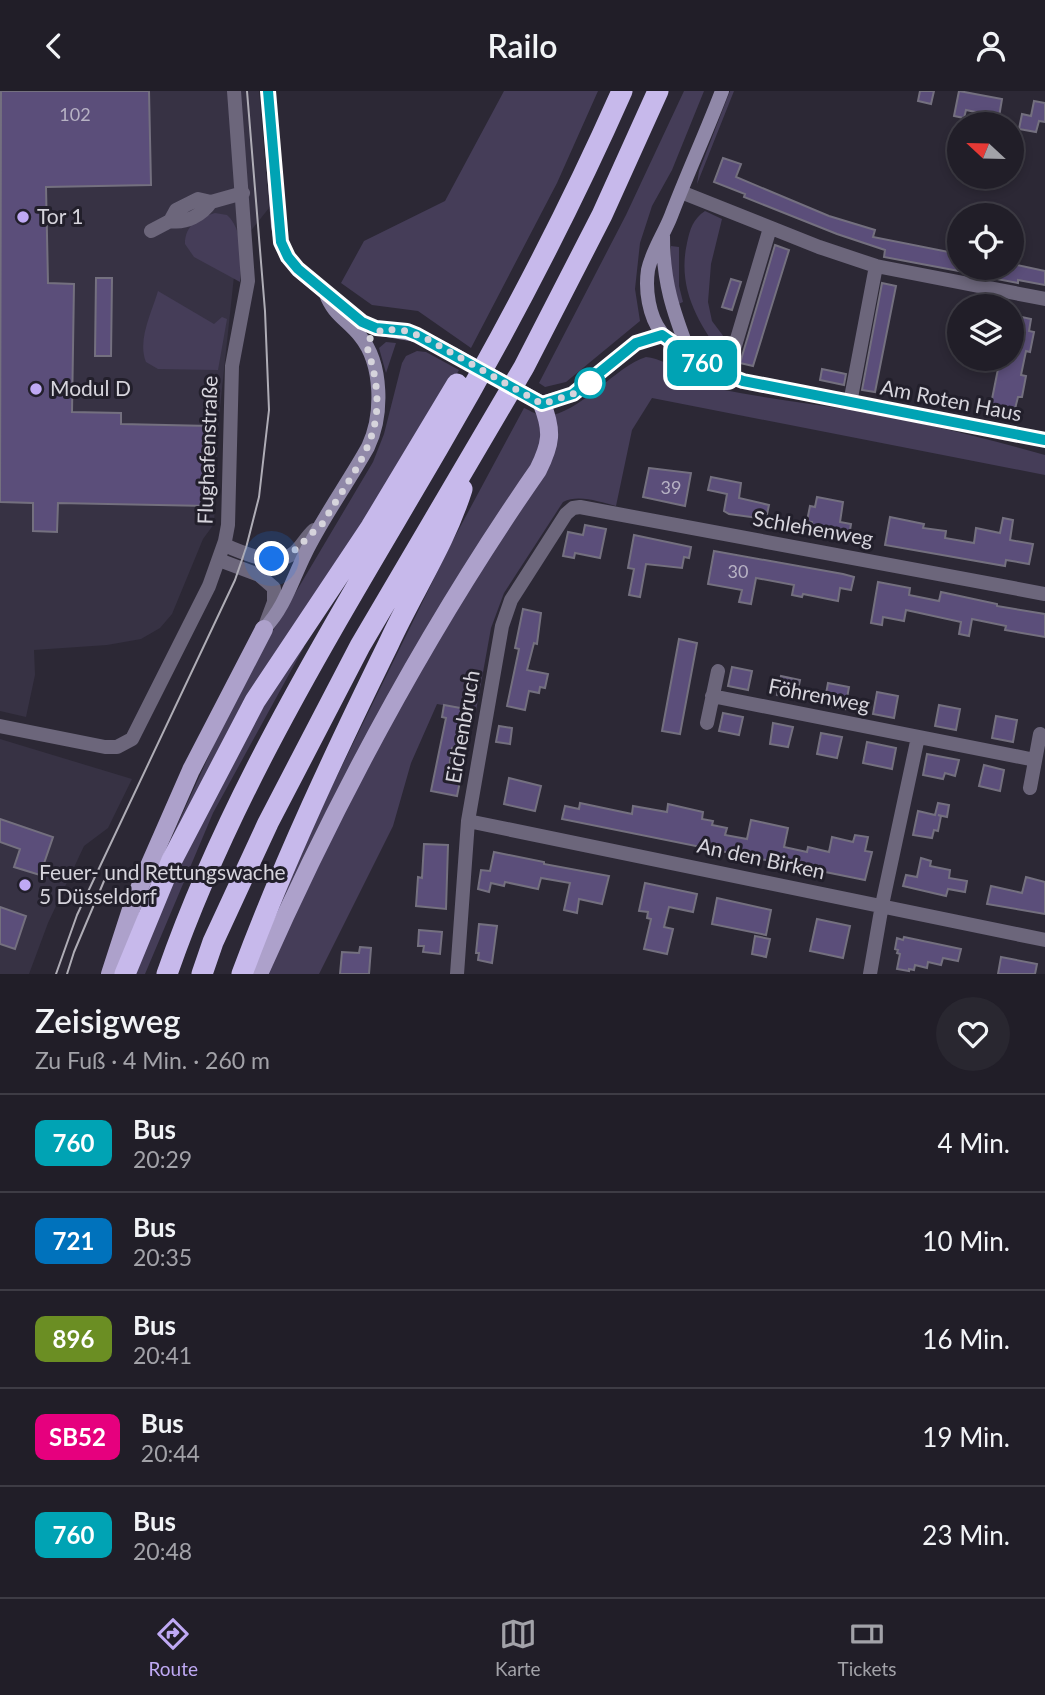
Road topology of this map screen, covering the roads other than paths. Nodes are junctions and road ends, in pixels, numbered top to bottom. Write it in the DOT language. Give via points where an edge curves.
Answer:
graph roads {
  1 [pos="234,91"];
  2 [pos="268,91"];
  3 [pos="622,91"];
  4 [pos="657,91"];
  5 [pos="722,91"];
  6 [pos="681,192"];
  7 [pos="243,193"];
  8 [pos="770,228"];
  9 [pos="151,231"];
  10 [pos="663,233"];
  11 [pos="876,266"];
  12 [pos="326,294"];
  13 [pos="1045,299"];
  14 [pos="509,318"];
  15 [pos="383,329"];
  16 [pos="662,335"];
  17 [pos="366,344"];
  18 [pos="688,353"];
  19 [pos="726,376"];
  20 [pos="850,403"];
  21 [pos="542,404"];
  22 [pos="1045,440"];
  23 [pos="475,450"];
  24 [pos="573,508"];
  25 [pos="321,526"];
  26 [pos="224,545"];
  27 [pos="219,560"];
  28 [pos="1045,594"];
  29 [pos="264,629"];
  30 [pos="718,671"];
  31 [pos="712,696"];
  32 [pos="707,723"];
  33 [pos="0,726"];
  34 [pos="1040,734"];
  35 [pos="918,737"];
  36 [pos="1035,760"];
  37 [pos="1030,787"];
  38 [pos="468,821"];
  39 [pos="882,905"];
  40 [pos="1045,940"];
  41 [pos="110,974"];
  42 [pos="125,974"];
  43 [pos="167,974"];
  44 [pos="202,974"];
  45 [pos="242,974"];
  46 [pos="259,974"];
  47 [pos="457,974"];
  48 [pos="870,974"];
  1 -- 7 [label="street, Flughafenstraße"];
  2 -- 12 [label="street" via="281,242 298,269"];
  3 -- 14 [label="highway" via="589,166"];
  4 -- 23 [label="highway" via="568,283"];
  5 -- 6 [label="street"];
  6 -- 8 [label="street"];
  6 -- 10 [label="street"];
  7 -- 9 [label="street" via="211,202 204,212"];
  7 -- 26 [label="street, Flughafenstraße" via="248,281 232,366"];
  8 -- 11 [label="street"];
  8 -- 19 [label="street"];
  10 -- 16 [label="street" via="652,254 647,285 652,314"];
  10 -- 18 [label="street" via="663,266 671,307"];
  11 -- 13 [label="street"];
  11 -- 20 [label="street, Am Roten Haus"];
  12 -- 15 [label="street" via="362,322"];
  12 -- 17 [label="street" via="332,309"];
  14 -- 42 [label="highway" via="485,336 371,527 254,701 172,860"];
  14 -- 43 [label="highway" via="329,631 240,802"];
  15 -- 17 [label="street"];
  15 -- 21 [label="street, bridge" via="417,335"];
  16 -- 18 [label="street, Am Roten Haus"];
  16 -- 21 [label="street" via="636,343 573,394"];
  17 -- 25 [label="street" via="378,390 374,434"];
  18 -- 19 [label="street, Am Roten Haus"];
  19 -- 20 [label="street, Am Roten Haus"];
  20 -- 22 [label="street, Am Roten Haus"];
  21 -- 46 [label="main road" via="550,437 538,470 453,598 358,767"];
  23 -- 44 [label="highway" via="348,670 268,824"];
  23 -- 45 [label="highway" via="453,517 341,741"];
  24 -- 28 [label="street, Schlehenweg"];
  24 -- 38 [label="street, Eichenbruch" via="511,600 497,652"];
  25 -- 26 [label="street" via="282,558 262,558"];
  25 -- 29 [label="street" via="291,590"];
  26 -- 27 [label="street, Flughafenstraße"];
  27 -- 29 [label="street" via="259,575 274,588"];
  27 -- 33 [label="street, Flughafenstraße" via="141,726 128,742 105,747"];
  29 -- 41 [label="main road" via="191,770 134,900"];
  30 -- 31 [label="street"];
  31 -- 32 [label="street"];
  31 -- 35 [label="street, Föhrenweg"];
  34 -- 36 [label="street"];
  35 -- 36 [label="street, Föhrenweg"];
  35 -- 39 [label="street"];
  36 -- 37 [label="street"];
  38 -- 39 [label="street, An den Birken"];
  38 -- 47 [label="street, Eichenbruch"];
  39 -- 40 [label="street, An den Birken"];
  39 -- 48 [label="street"];
}
